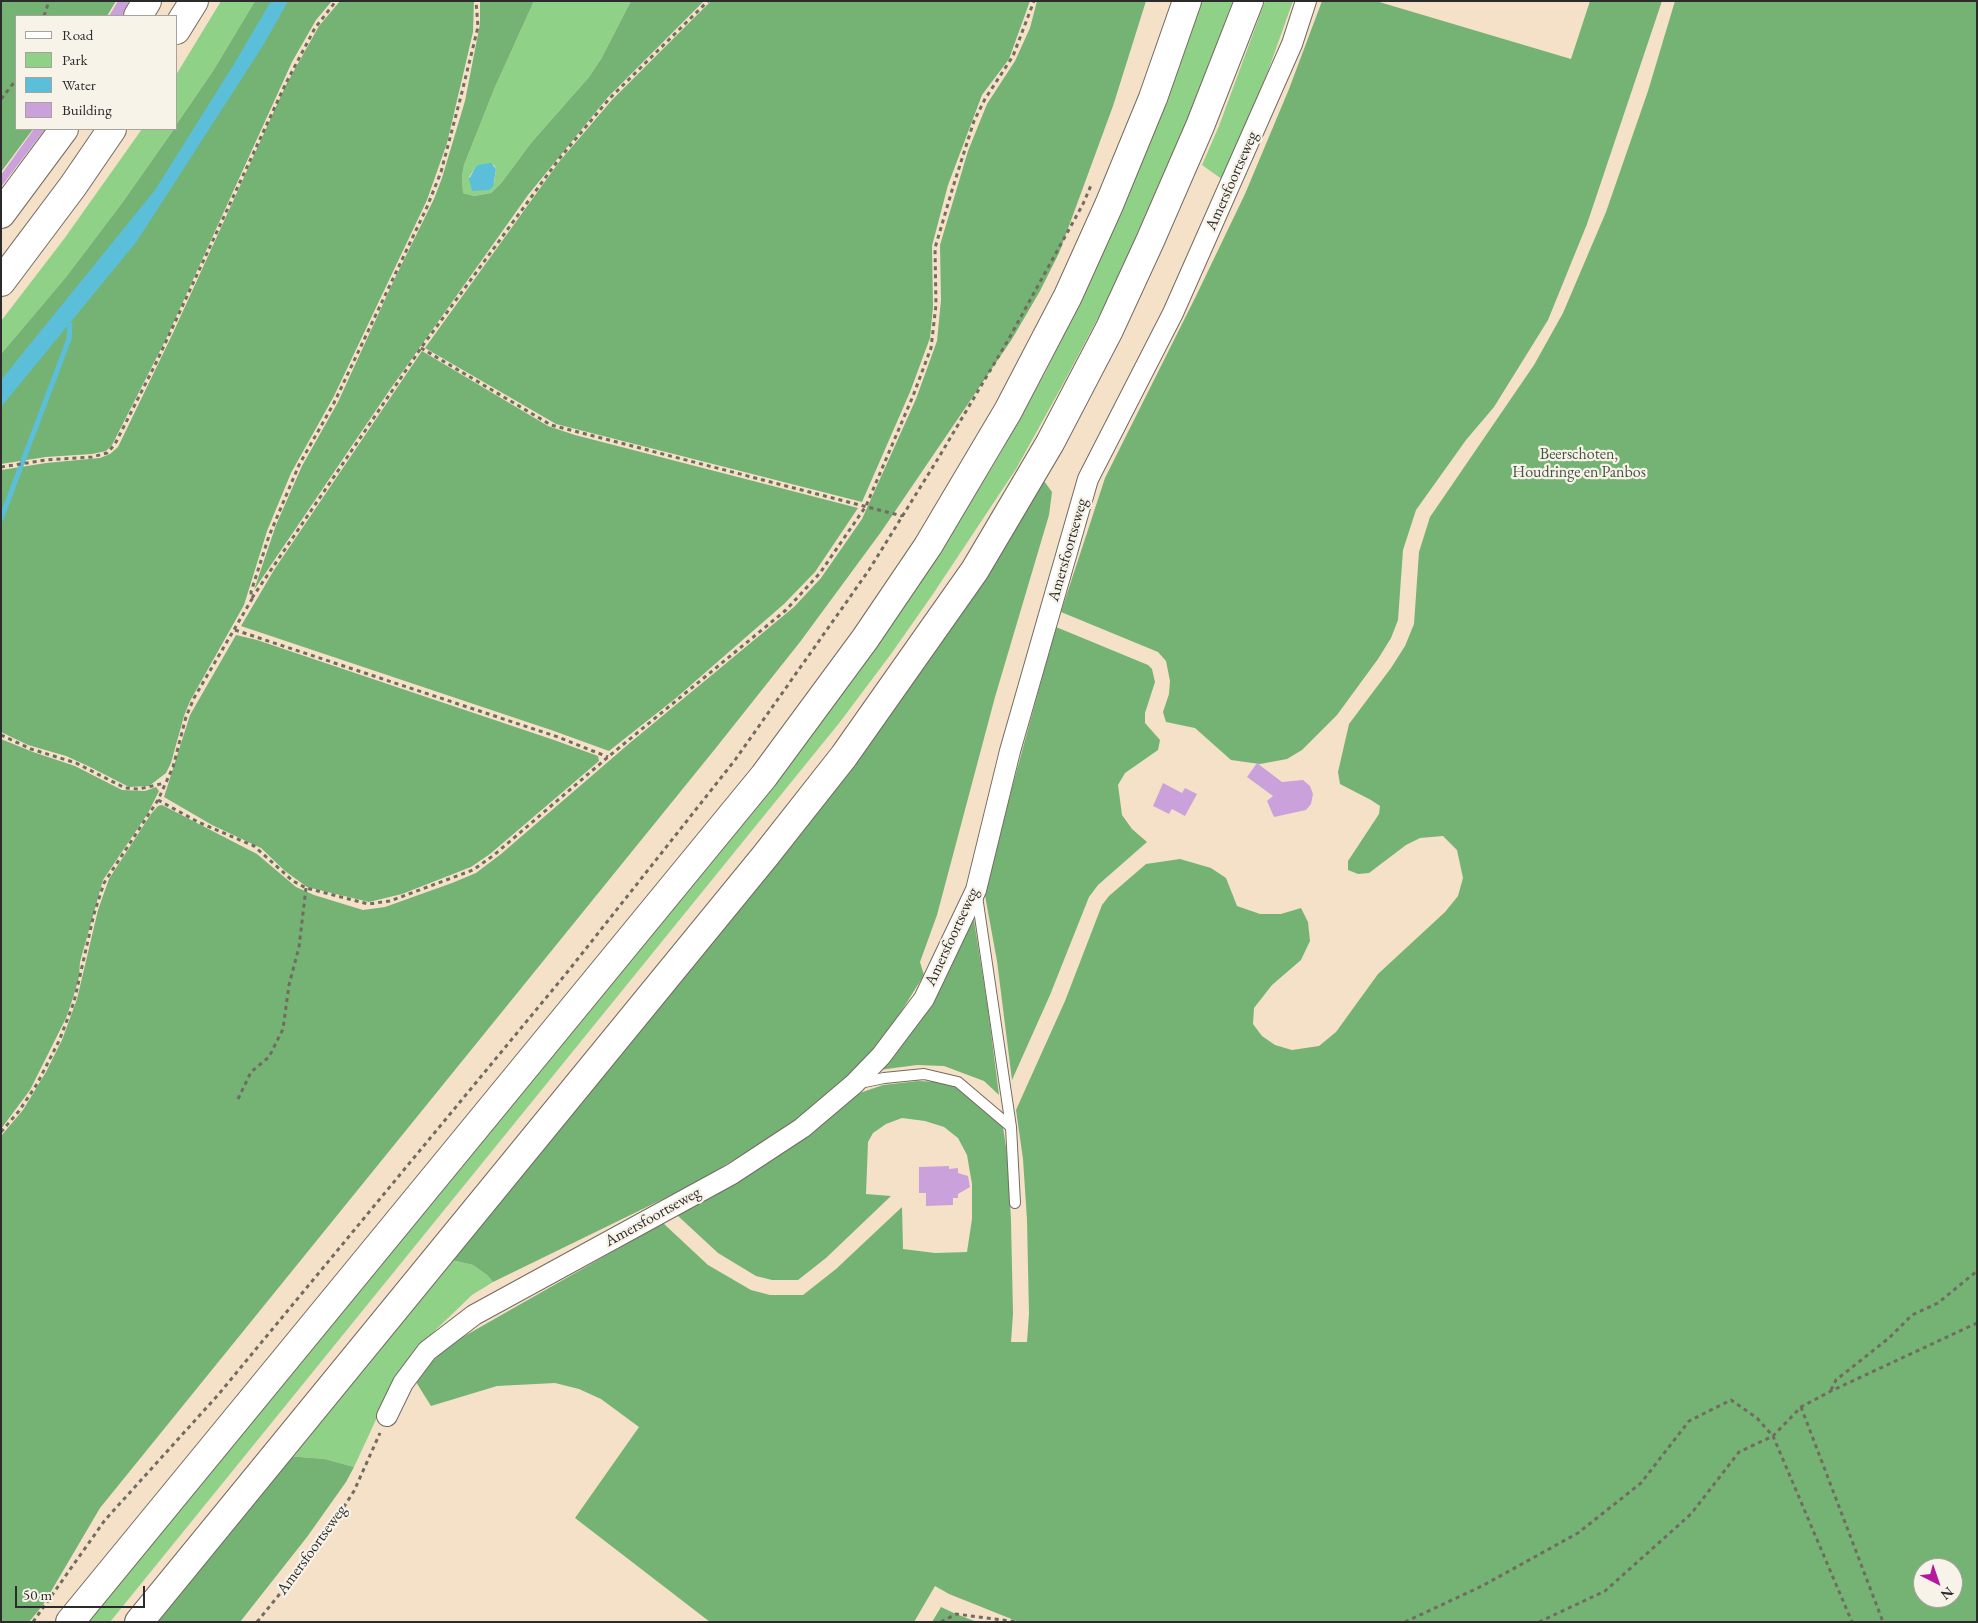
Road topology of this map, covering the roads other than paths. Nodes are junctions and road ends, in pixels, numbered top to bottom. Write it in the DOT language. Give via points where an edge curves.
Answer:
graph roads {
  1 [pos="147,1"];
  2 [pos="194,1"];
  3 [pos="1187,1"];
  4 [pos="1249,1"];
  5 [pos="1306,1"];
  6 [pos="139,15"];
  7 [pos="178,27"];
  8 [pos="63,130"];
  9 [pos="111,130"];
  10 [pos="1,214"];
  11 [pos="1,282"];
  12 [pos="976,890"];
  13 [pos="854,1084"];
  14 [pos="1012,1127"];
  15 [pos="1015,1202"];
  16 [pos="387,1416"];
  17 [pos="70,1622"];
  18 [pos="139,1622"];
  1 -- 6 [label="main road"];
  2 -- 7 [label="main road"];
  3 -- 17 [label="main road" via="1153,98 1068,296 1003,420 928,546 865,639 764,776"];
  4 -- 18 [label="main road" via="1196,134 1108,330 1050,443 976,570 844,756 766,855"];
  5 -- 12 [label="street, Amersfoortseweg" via="1292,44 1173,313 1088,479 1010,751"];
  8 -- 10 [label="main road"];
  9 -- 11 [label="main road"];
  12 -- 13 [label="street, Amersfoortseweg" via="924,999 881,1056"];
  12 -- 14 [label="lane"];
  13 -- 14 [label="lane" via="924,1074 958,1082"];
  13 -- 16 [label="street, Amersfoortseweg" via="802,1128 732,1174 474,1315 427,1351 403,1383"];
  14 -- 15 [label="lane"];
}
